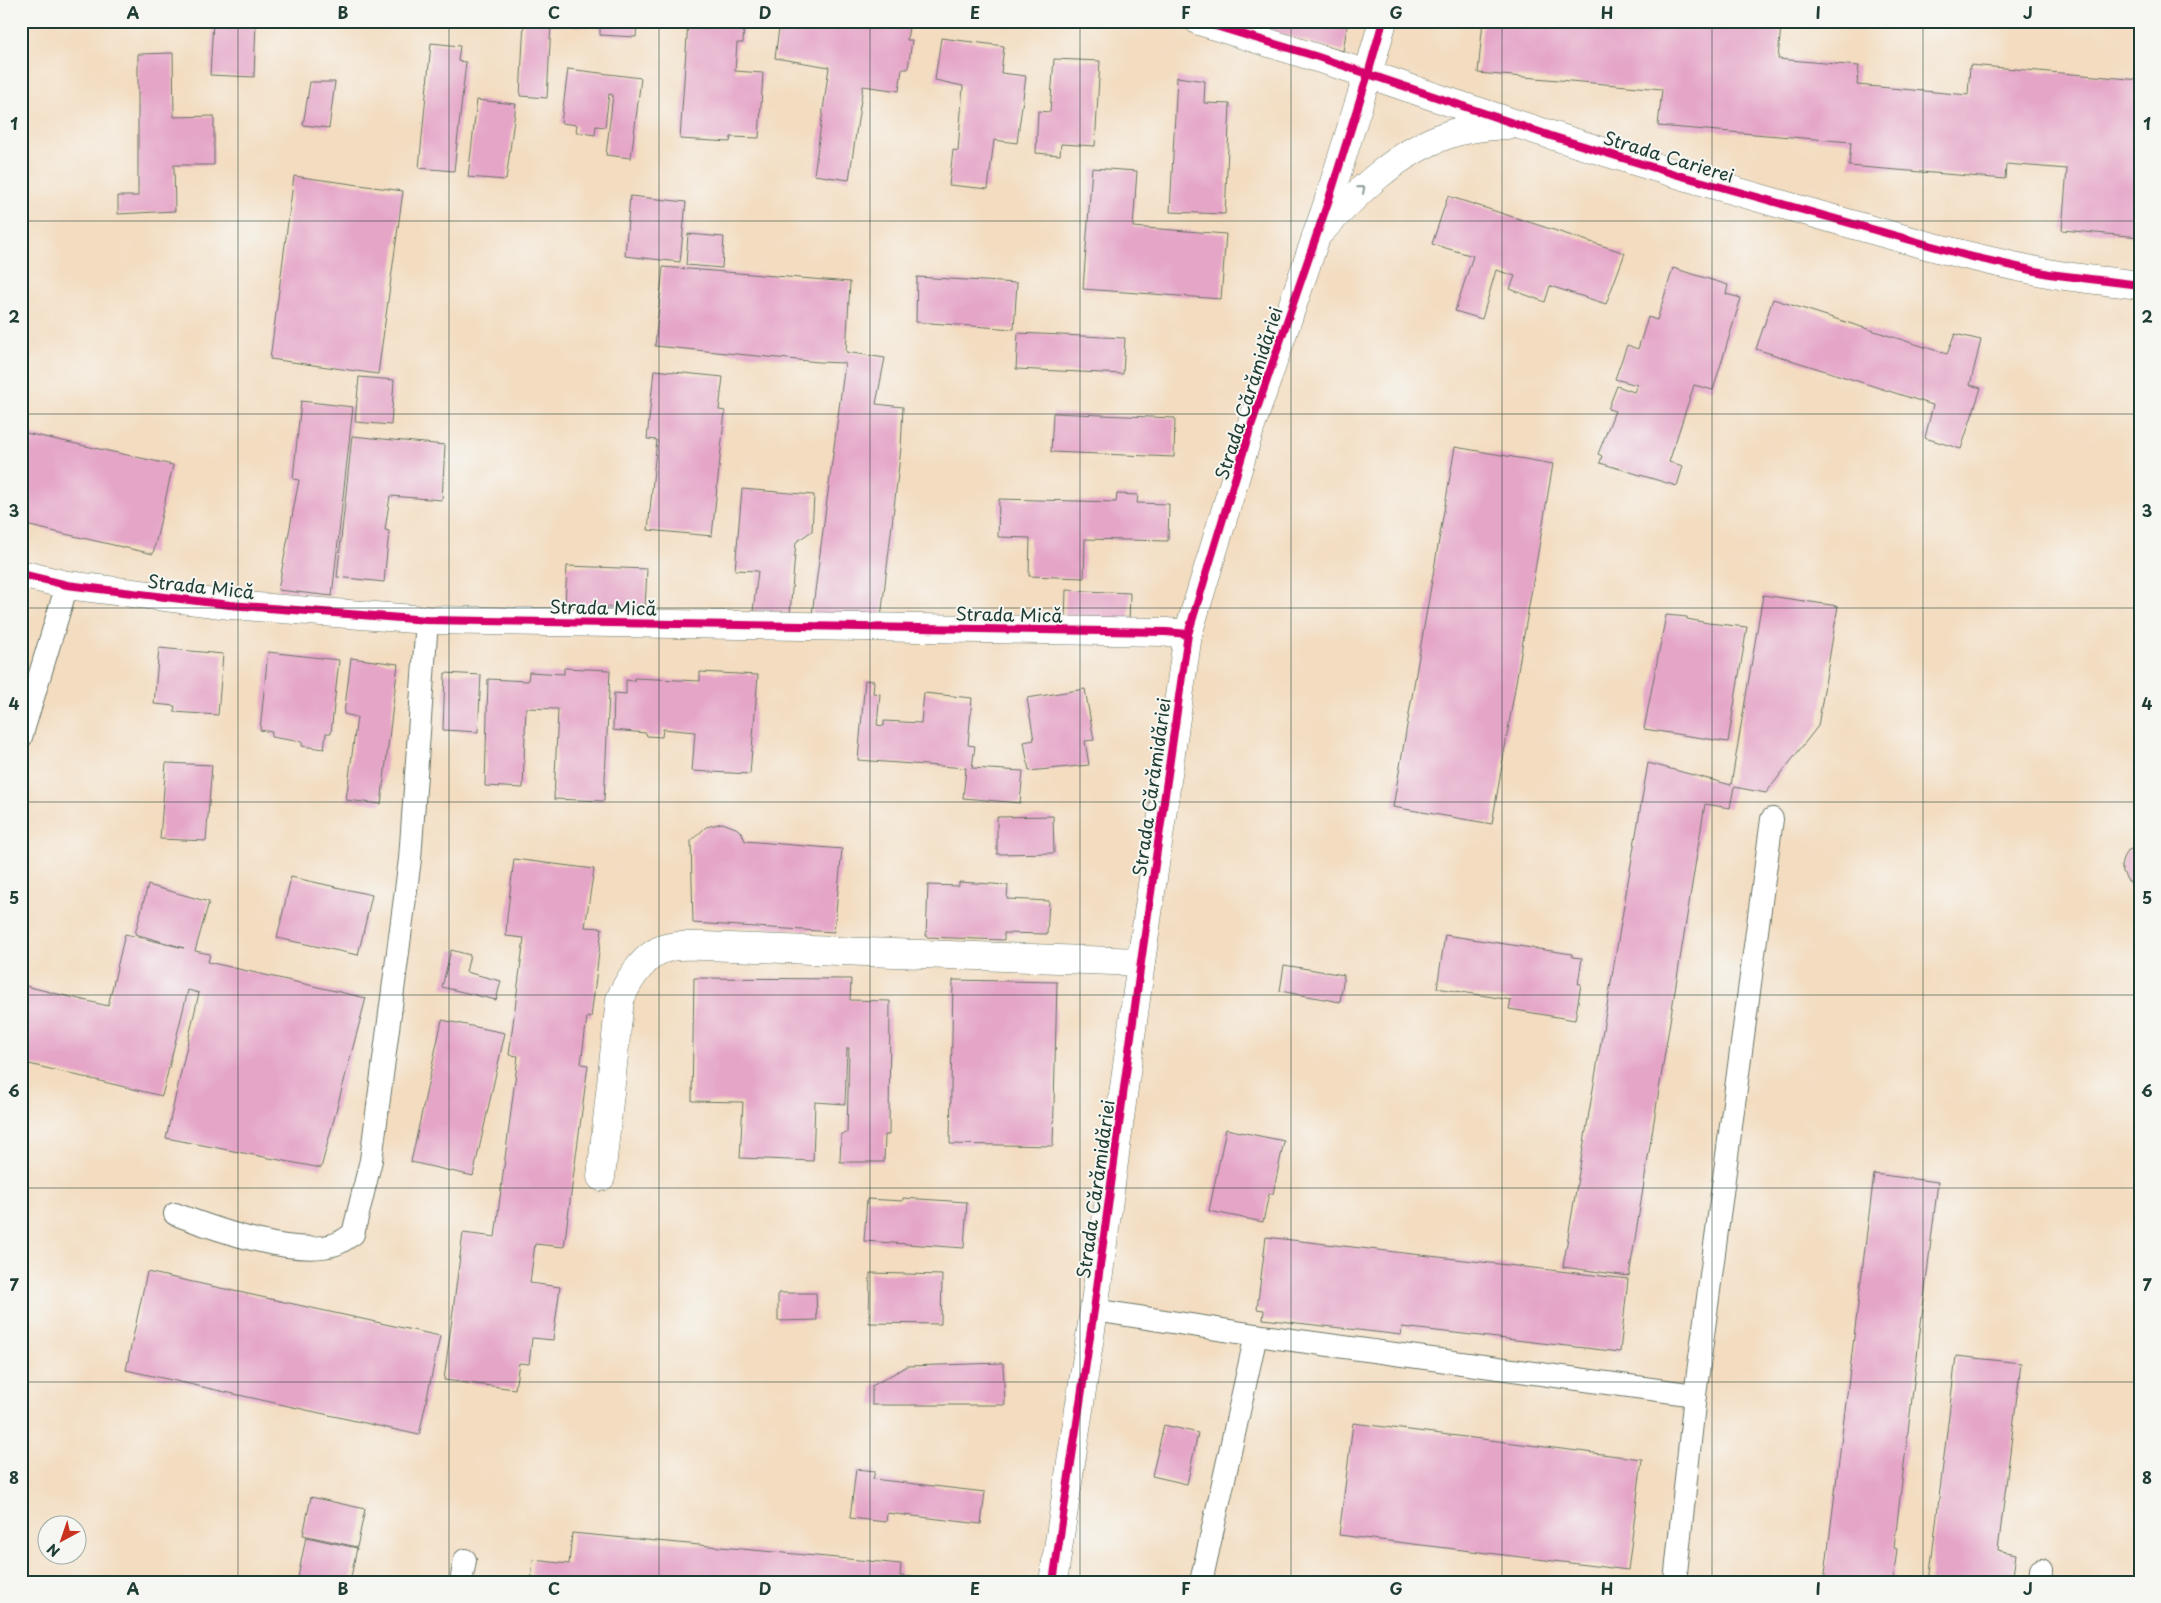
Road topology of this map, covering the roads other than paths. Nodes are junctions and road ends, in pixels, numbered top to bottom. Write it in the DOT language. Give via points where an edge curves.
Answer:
graph roads {
  1 [pos="1199,21"];
  2 [pos="1383,21"];
  3 [pos="1368,74"];
  4 [pos="1514,124"];
  5 [pos="1316,236"];
  6 [pos="2140,285"];
  7 [pos="21,574"];
  8 [pos="67,585"];
  9 [pos="427,620"];
  10 [pos="1188,634"];
  11 [pos="21,737"];
  12 [pos="1772,819"];
  13 [pos="1141,962"];
  14 [pos="601,1177"];
  15 [pos="175,1214"];
  16 [pos="1094,1310"];
  17 [pos="1256,1335"];
  18 [pos="1696,1395"];
  19 [pos="1053,1582"];
  20 [pos="1201,1582"];
  21 [pos="1675,1582"];
  1 -- 3 [label="street, Strada Carierei"];
  2 -- 3 [label="street, Strada Cărămidăriei"];
  3 -- 4 [label="street, Strada Carierei"];
  3 -- 5 [label="street, Strada Cărămidăriei"];
  5 -- 4 [label="street, one-way" via="1361,189 1414,149 1450,134 1484,126"];
  4 -- 6 [label="street, Strada Carierei" via="1678,175 1968,256 2049,274"];
  5 -- 10 [label="street, Strada Cărămidăriei" via="1251,426"];
  7 -- 8 [label="street, Strada Mică"];
  8 -- 9 [label="street, Strada Mică" via="230,605"];
  8 -- 11 [label="lane"];
  9 -- 10 [label="street, Strada Mică"];
  9 -- 15 [label="lane" via="410,859 371,1160 353,1234 337,1243 316,1248 268,1243"];
  10 -- 13 [label="street, Strada Cărămidăriei"];
  12 -- 18 [label="lane"];
  13 -- 14 [label="street" via="669,947 650,956 626,986 620,999"];
  13 -- 16 [label="street, Strada Cărămidăriei"];
  16 -- 17 [label="lane"];
  16 -- 19 [label="street, Strada Cărămidăriei"];
  17 -- 18 [label="lane"];
  17 -- 20 [label="lane"];
  18 -- 21 [label="lane"];
}
